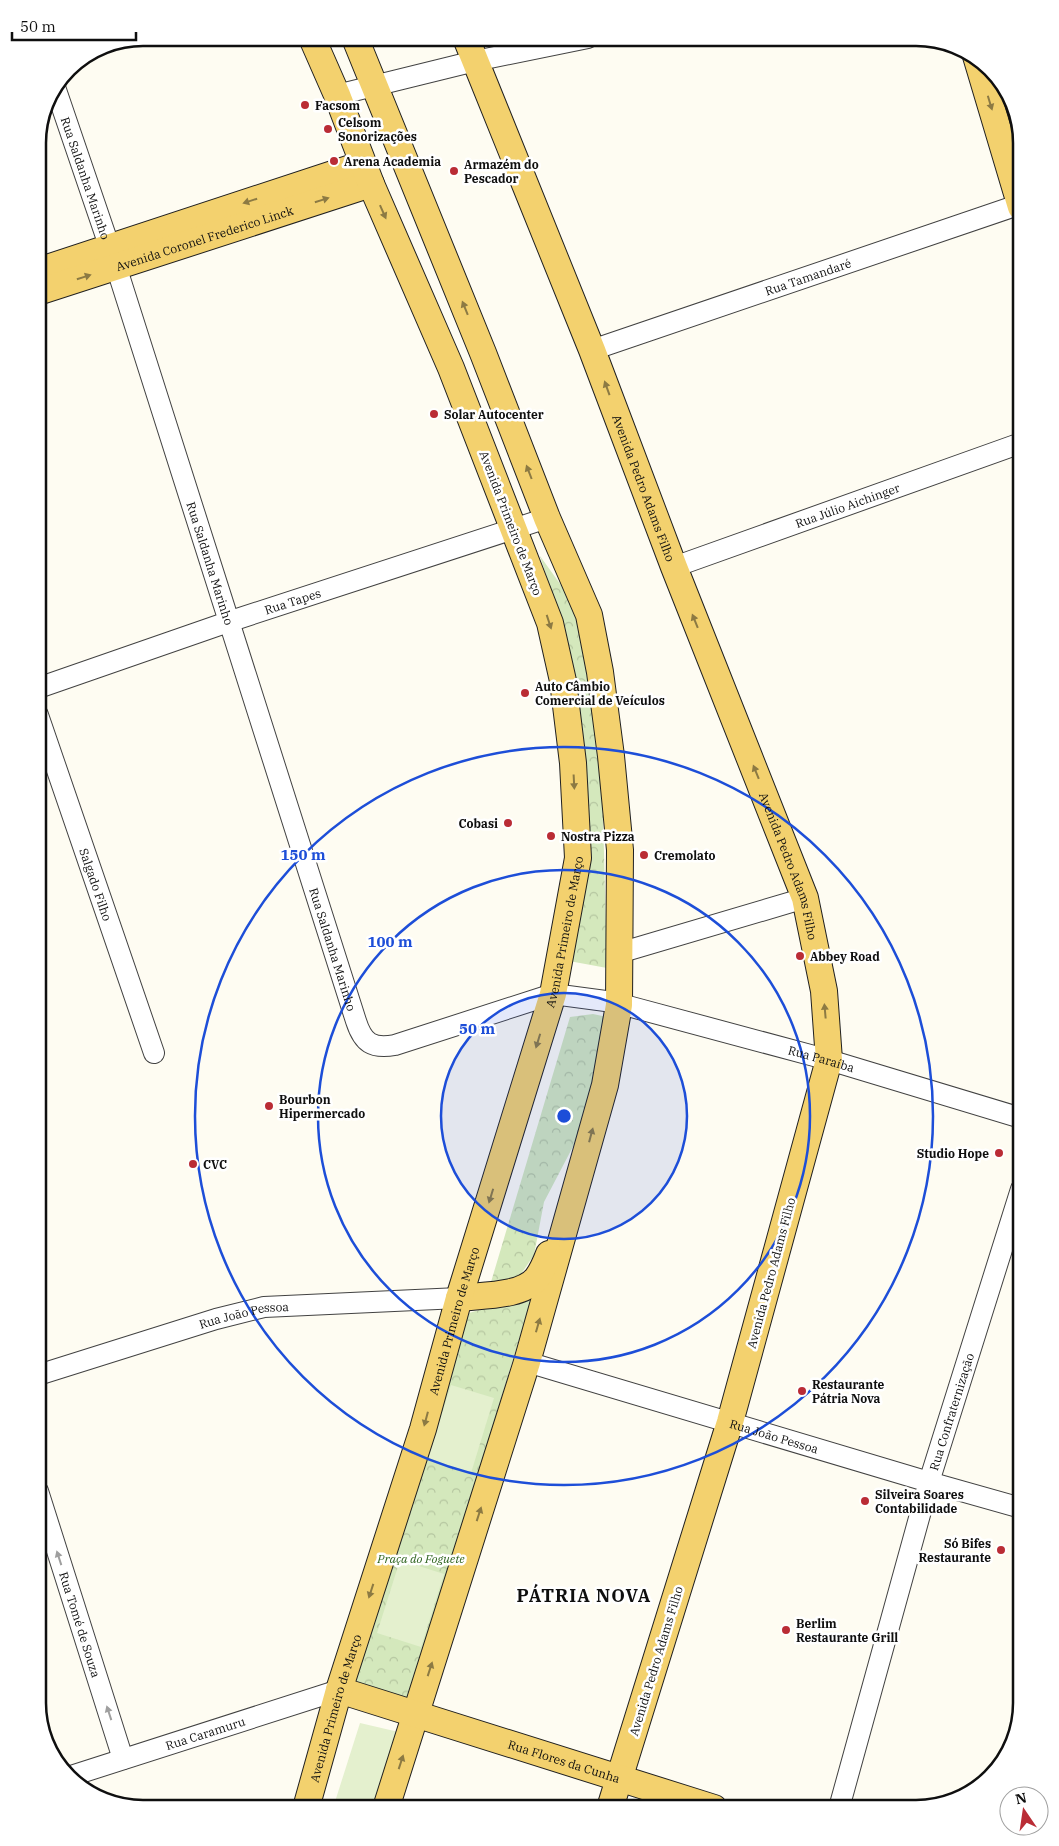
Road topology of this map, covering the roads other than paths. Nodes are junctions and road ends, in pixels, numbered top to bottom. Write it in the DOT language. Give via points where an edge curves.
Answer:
graph roads {
  1 [pos="316,46"];
  2 [pos="358,46"];
  3 [pos="502,46"];
  4 [pos="470,49"];
  5 [pos="980,70"];
  6 [pos="374,85"];
  7 [pos="337,95"];
  8 [pos="58,96"];
  9 [pos="367,174"];
  10 [pos="1013,179"];
  11 [pos="1013,208"];
  12 [pos="113,257"];
  13 [pos="46,270"];
  14 [pos="46,288"];
  15 [pos="592,350"];
  16 [pos="1013,446"];
  17 [pos="547,518"];
  18 [pos="513,528"];
  19 [pos="674,567"];
  20 [pos="228,622"];
  21 [pos="46,685"];
  22 [pos="46,738"];
  23 [pos="805,898"];
  24 [pos="619,953"];
  25 [pos="553,994"];
  26 [pos="619,1005"];
  27 [pos="154,1054"];
  28 [pos="829,1060"];
  29 [pos="1013,1115"];
  30 [pos="581,1174"];
  31 [pos="1013,1217"];
  32 [pos="459,1298"];
  33 [pos="527,1362"];
  34 [pos="46,1372"];
  35 [pos="730,1422"];
  36 [pos="929,1482"];
  37 [pos="1013,1505"];
  38 [pos="46,1516"];
  39 [pos="339,1690"];
  40 [pos="416,1715"];
  41 [pos="124,1759"];
  42 [pos="77,1774"];
  43 [pos="619,1780"];
  44 [pos="308,1800"];
  45 [pos="389,1800"];
  46 [pos="613,1800"];
  47 [pos="687,1800"];
  48 [pos="841,1800"];
  1 -- 7 [label="main road, Avenida Primeiro de Março"];
  2 -- 6 [label="main road"];
  3 -- 4 [label="street"];
  4 -- 6 [label="street"];
  4 -- 15 [label="main road, Avenida Pedro Adams Filho"];
  5 -- 10 [label="main road, one-way"];
  6 -- 7 [label="street"];
  17 -- 6 [label="main road, one-way"];
  7 -- 9 [label="main road, Avenida Primeiro de Março"];
  8 -- 12 [label="street, Rua Saldanha Marinho"];
  9 -- 12 [label="main road, Avenida Coronel Frederico Linck"];
  9 -- 18 [label="main road, Avenida Primeiro de Março, one-way" via="451,368"];
  11 -- 15 [label="street, Rua Tamandaré"];
  12 -- 13 [label="main road, Avenida Coronel Frederico Linck"];
  14 -- 12 [label="main road, Avenida Coronel Frederico Linck, one-way"];
  12 -- 20 [label="street, Rua Saldanha Marinho"];
  19 -- 15 [label="main road, Avenida Pedro Adams Filho, one-way"];
  16 -- 19 [label="street, Rua Júlio Aichinger"];
  17 -- 18 [label="street, Rua Tapes"];
  17 -- 24 [label="main road" via="589,615 600,672 620,850"];
  18 -- 20 [label="street, Rua Tapes"];
  18 -- 25 [label="main road, Avenida Primeiro de Março, one-way" via="550,624 563,681 573,763 578,858"];
  23 -- 19 [label="main road, Avenida Pedro Adams Filho, one-way"];
  20 -- 21 [label="street, Rua Tapes"];
  20 -- 25 [label="street, Rua Saldanha Marinho" via="359,1032 365,1040 381,1048 395,1045"];
  22 -- 27 [label="street, Salgado Filho"];
  23 -- 24 [label="street"];
  28 -- 23 [label="main road, Avenida Pedro Adams Filho, one-way" via="824,990"];
  24 -- 26 [label="main road"];
  25 -- 26 [label="street, Rua Paraíba" via="595,998"];
  25 -- 32 [label="main road, Avenida Primeiro de Março, one-way"];
  26 -- 28 [label="street, Rua Paraíba"];
  30 -- 26 [label="main road, one-way" via="605,1085"];
  28 -- 29 [label="street, Rua Paraíba"];
  28 -- 35 [label="main road, Avenida Pedro Adams Filho"];
  30 -- 32 [label="main road" via="544,1267 536,1279 515,1292"];
  33 -- 30 [label="main road, one-way"];
  31 -- 36 [label="street, Rua Confraternização"];
  32 -- 34 [label="street, Rua João Pessoa" via="264,1307"];
  32 -- 39 [label="main road, Avenida Primeiro de Março, one-way" via="423,1429"];
  33 -- 35 [label="street, Rua João Pessoa"];
  40 -- 33 [label="main road, one-way"];
  35 -- 36 [label="street, Rua João Pessoa"];
  35 -- 43 [label="main road, Avenida Pedro Adams Filho"];
  36 -- 37 [label="street, Rua João Pessoa"];
  36 -- 48 [label="street, Rua Confraternização"];
  41 -- 38 [label="street, Rua Tomé de Souza, one-way"];
  39 -- 40 [label="main road, Rua Flores da Cunha"];
  39 -- 41 [label="street, Rua Caramuru"];
  39 -- 44 [label="main road, Avenida Primeiro de Março"];
  40 -- 43 [label="main road, Rua Flores da Cunha"];
  45 -- 40 [label="main road, one-way"];
  41 -- 42 [label="street, Rua Caramuru"];
  43 -- 46 [label="main road, Avenida Pedro Adams Filho"];
  43 -- 47 [label="main road, Rua Flores da Cunha"];
}
